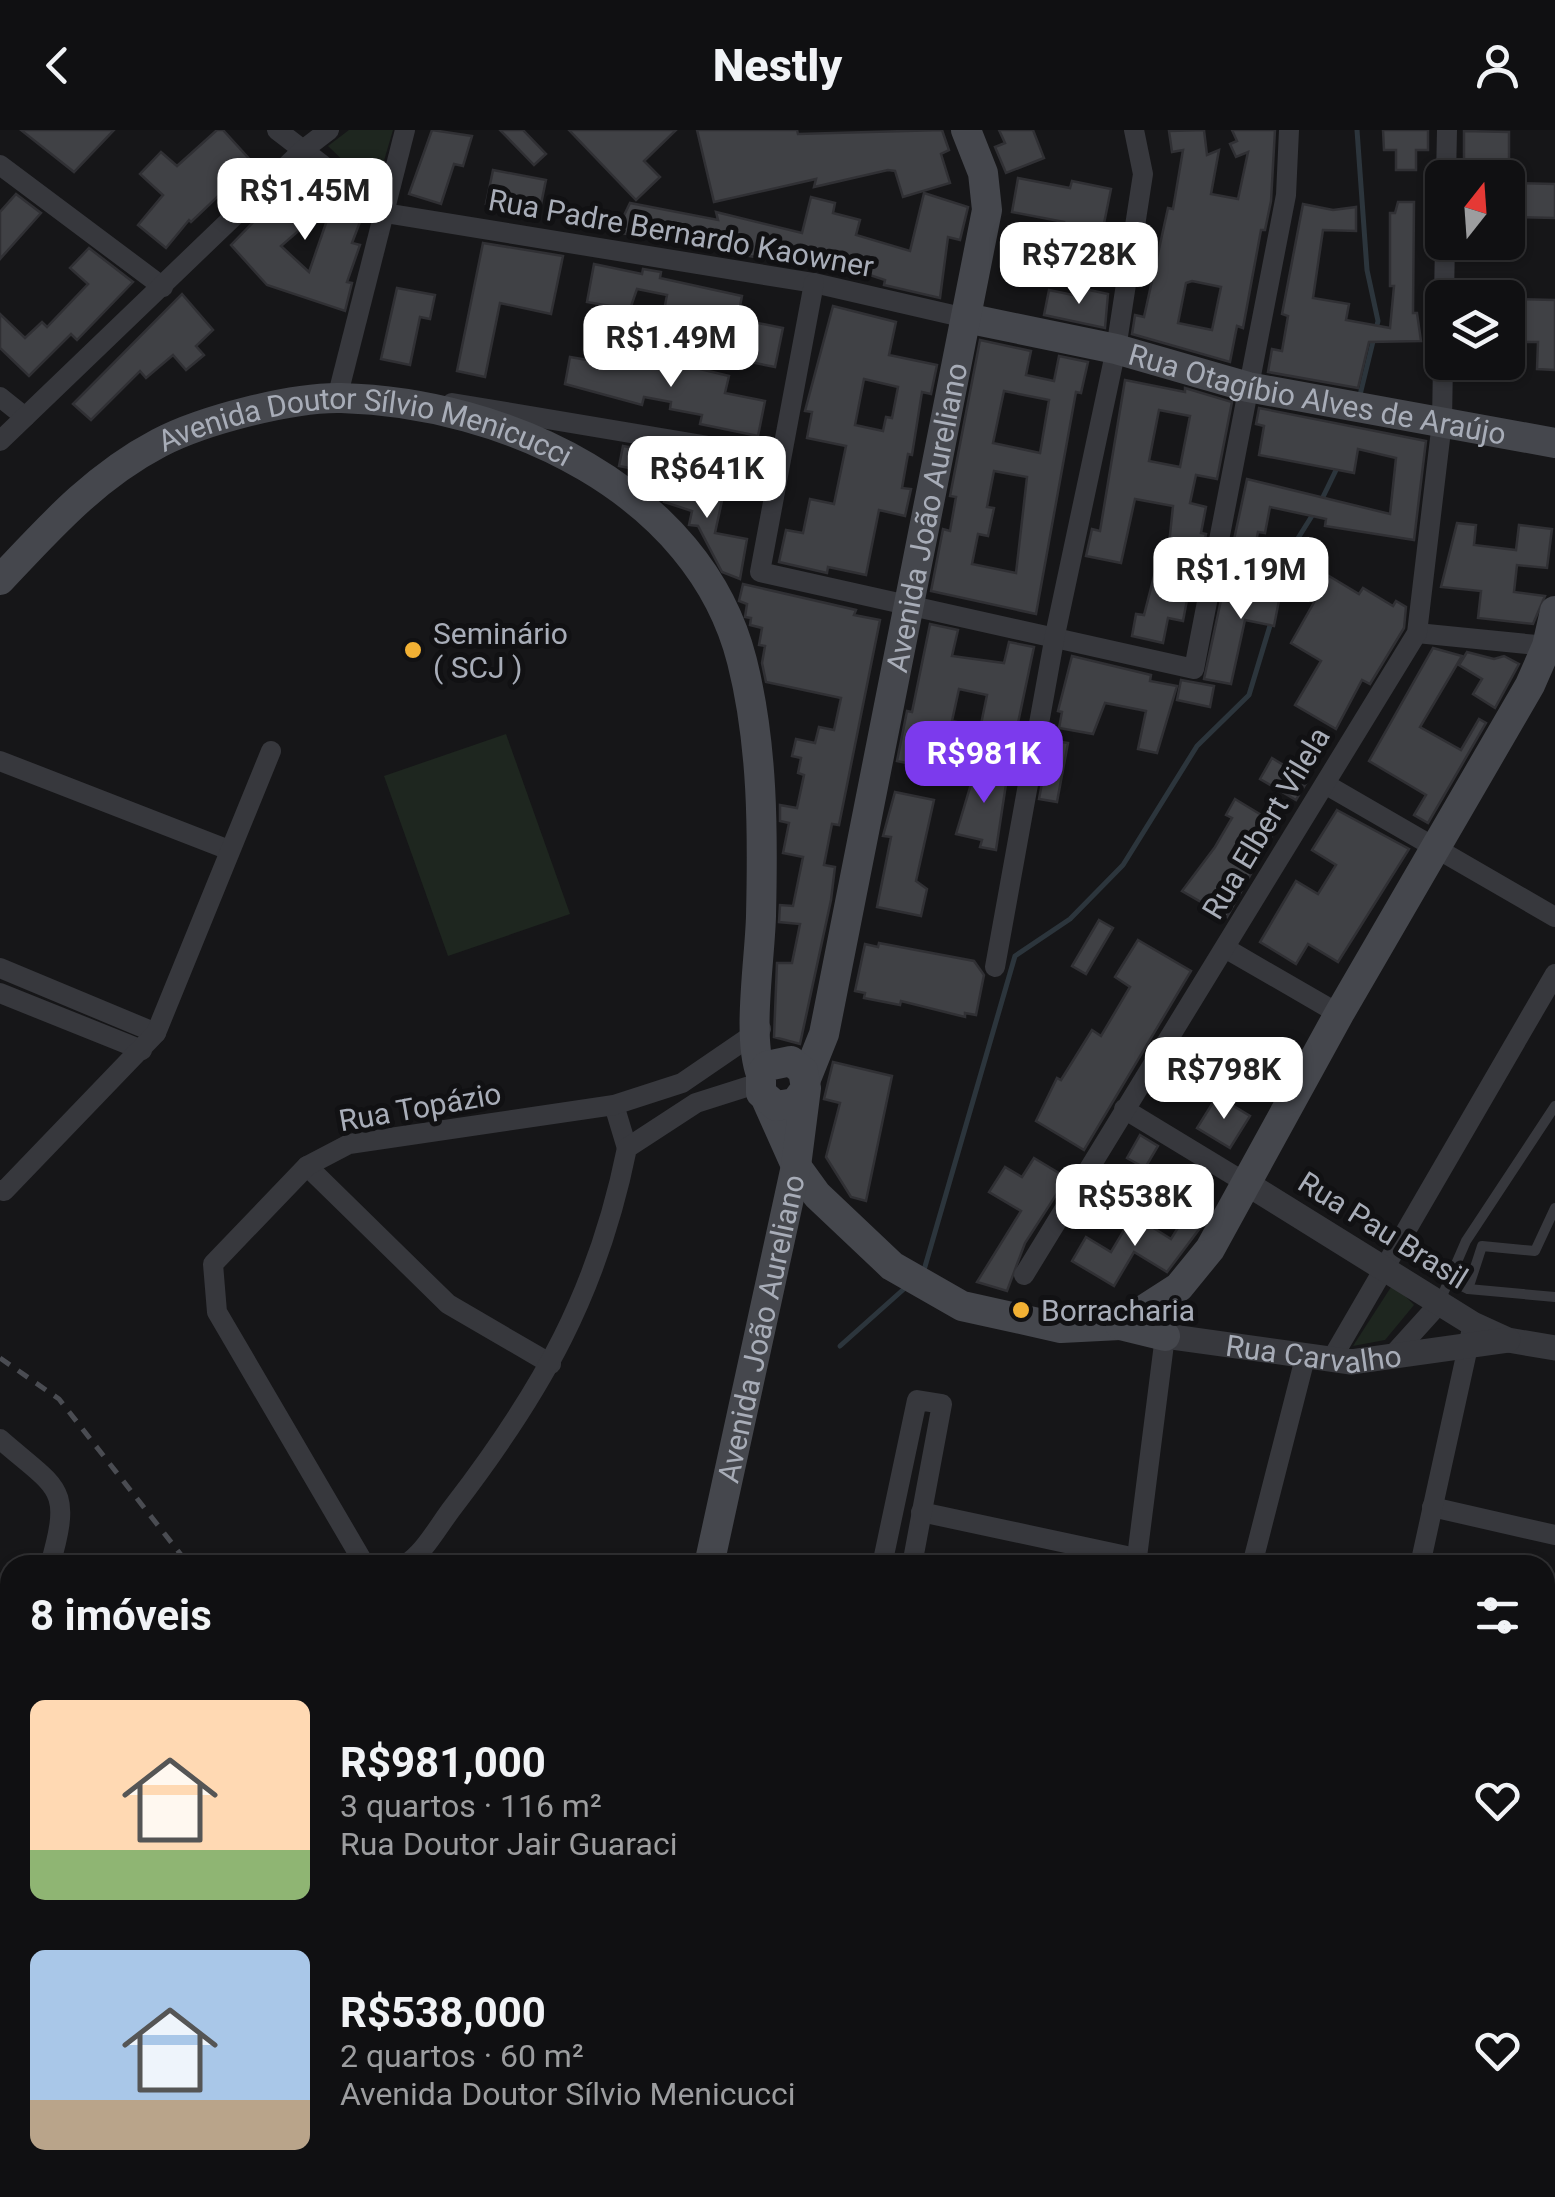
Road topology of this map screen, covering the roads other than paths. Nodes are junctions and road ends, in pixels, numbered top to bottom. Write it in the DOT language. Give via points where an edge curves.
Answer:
graph roads {
  1 [pos="278,130"];
  2 [pos="329,130"];
  3 [pos="404,130"];
  4 [pos="966,130"];
  5 [pos="1134,130"];
  6 [pos="1289,130"];
  7 [pos="1446,130"];
  8 [pos="303,150"];
  9 [pos="1446,160"];
  10 [pos="0,166"];
  11 [pos="385,214"];
  12 [pos="814,283"];
  13 [pos="163,287"];
  14 [pos="966,318"];
  15 [pos="1116,349"];
  16 [pos="1443,380"];
  17 [pos="1248,387"];
  18 [pos="0,396"];
  19 [pos="337,398"];
  20 [pos="400,402"];
  21 [pos="25,417"];
  22 [pos="1442,422"];
  23 [pos="0,441"];
  24 [pos="1555,442"];
  25 [pos="779,458"];
  26 [pos="0,580"];
  27 [pos="908,604"];
  28 [pos="1555,611"];
  29 [pos="1417,633"];
  30 [pos="1054,635"];
  31 [pos="1547,646"];
  32 [pos="271,751"];
  33 [pos="0,761"];
  34 [pos="1325,784"];
  35 [pos="1438,849"];
  36 [pos="229,850"];
  37 [pos="1555,917"];
  38 [pos="1224,948"];
  39 [pos="995,967"];
  40 [pos="7,971"];
  41 [pos="1555,974"];
  42 [pos="3,994"];
  43 [pos="80,1002"];
  44 [pos="1338,1014"];
  45 [pos="72,1022"];
  46 [pos="759,1026"];
  47 [pos="156,1033"];
  48 [pos="142,1050"];
  49 [pos="781,1078"];
  50 [pos="682,1083"];
  51 [pos="696,1103"];
  52 [pos="614,1106"];
  53 [pos="1555,1106"];
  54 [pos="1124,1109"];
  55 [pos="628,1148"];
  56 [pos="307,1166"];
  57 [pos="796,1166"];
  58 [pos="1246,1183"];
  59 [pos="0,1190"];
  60 [pos="1555,1208"];
  61 [pos="1385,1271"];
  62 [pos="1024,1276"];
  63 [pos="1450,1280"];
  64 [pos="1468,1289"];
  65 [pos="1555,1297"];
  66 [pos="1438,1305"];
  67 [pos="1120,1325"];
  68 [pos="1471,1334"];
  69 [pos="1165,1336"];
  70 [pos="1555,1348"];
  71 [pos="1392,1357"];
  72 [pos="1304,1358"];
  73 [pos="1331,1360"];
  74 [pos="551,1364"];
  75 [pos="0,1439"];
  76 [pos="1432,1507"];
  77 [pos="921,1512"];
  78 [pos="1555,1535"];
  79 [pos="53,1555"];
  80 [pos="359,1555"];
  81 [pos="412,1555"];
  82 [pos="711,1555"];
  83 [pos="884,1555"];
  84 [pos="914,1555"];
  85 [pos="1106,1555"];
  86 [pos="1137,1555"];
  87 [pos="1255,1555"];
  88 [pos="1422,1555"];
  1 -- 8 [label="street"];
  2 -- 8 [label="street"];
  3 -- 11 [label="street"];
  4 -- 14 [label="main road, Avenida João Aureliano" via="987,190"];
  5 -- 15 [label="street" via="1143,174"];
  6 -- 17 [label="street" via="1286,195"];
  7 -- 9 [label="street"];
  8 -- 11 [label="street"];
  8 -- 13 [label="street"];
  10 -- 13 [label="street"];
  11 -- 12 [label="street, Rua Padre Bernardo Kaowner"];
  11 -- 19 [label="street"];
  12 -- 14 [label="street, Rua Padre Bernardo Kaowner"];
  12 -- 25 [label="street"];
  13 -- 21 [label="street"];
  14 -- 15 [label="main road, Rua Otagíbio Alves de Araújo"];
  14 -- 27 [label="main road, Avenida João Aureliano"];
  15 -- 17 [label="main road, Rua Otagíbio Alves de Araújo"];
  15 -- 30 [label="street"];
  16 -- 22 [label="street, Rua Elbert Vilela"];
  17 -- 22 [label="main road, Rua Otagíbio Alves de Araújo"];
  17 -- 30 [label="street" via="1194,669"];
  18 -- 21 [label="street"];
  19 -- 20 [label="main road, Avenida Doutor Sílvio Menicucci"];
  19 -- 26 [label="main road, Avenida Doutor Sílvio Menicucci" via="233,418 161,442 86,490"];
  20 -- 25 [label="street" via="466,403"];
  20 -- 46 [label="main road, Avenida Doutor Sílvio Menicucci" via="534,438 574,456 675,538 714,594 741,656 757,730"];
  21 -- 23 [label="street"];
  22 -- 24 [label="main road, Rua Otagíbio Alves de Araújo"];
  22 -- 29 [label="street, Rua Elbert Vilela"];
  25 -- 27 [label="street" via="760,572"];
  27 -- 30 [label="street"];
  27 -- 49 [label="main road, Avenida João Aureliano" via="824,1034"];
  28 -- 31 [label="main road"];
  29 -- 31 [label="street"];
  29 -- 34 [label="street, Rua Elbert Vilela"];
  30 -- 39 [label="street"];
  31 -- 35 [label="main road"];
  32 -- 36 [label="street"];
  33 -- 36 [label="street"];
  34 -- 35 [label="street"];
  34 -- 38 [label="street, Rua Elbert Vilela"];
  35 -- 37 [label="street"];
  35 -- 44 [label="main road"];
  36 -- 47 [label="street"];
  38 -- 44 [label="street"];
  38 -- 54 [label="street, Rua Elbert Vilela"];
  40 -- 42 [label="street"];
  40 -- 43 [label="street"];
  41 -- 61 [label="street"];
  42 -- 45 [label="street"];
  43 -- 45 [label="street"];
  43 -- 47 [label="street"];
  44 -- 58 [label="main road"];
  45 -- 48 [label="street"];
  46 -- 49 [label="main road, Avenida Doutor Sílvio Menicucci" via="755,1054"];
  46 -- 50 [label="street, Rua Topázio"];
  47 -- 48 [label="street"];
  48 -- 59 [label="street"];
  49 -- 51 [label="street"];
  49 -- 57 [label="main road, Avenida João Aureliano"];
  49 -- 57 [label="main road, Avenida Doutor Sílvio Menicucci"];
  50 -- 51 [label="street"];
  50 -- 52 [label="street, Rua Topázio"];
  51 -- 55 [label="street"];
  52 -- 55 [label="street"];
  52 -- 56 [label="street, Rua Topázio" via="349,1144"];
  53 -- 63 [label="lane" via="1466,1241"];
  54 -- 58 [label="street, Rua Pau Brasil"];
  54 -- 62 [label="street, Rua Elbert Vilela"];
  55 -- 74 [label="street" via="580,1308"];
  56 -- 74 [label="street" via="448,1304"];
  56 -- 80 [label="street, Rua Topázio" via="213,1264 217,1312"];
  57 -- 67 [label="main road, Avenida Doutor Sílvio Menicucci" via="892,1266 962,1306 1061,1328"];
  57 -- 82 [label="main road, Avenida João Aureliano"];
  58 -- 61 [label="street, Rua Pau Brasil"];
  58 -- 67 [label="main road" via="1190,1278"];
  60 -- 64 [label="lane" via="1535,1250 1482,1246"];
  61 -- 66 [label="street, Rua Pau Brasil"];
  61 -- 73 [label="street"];
  63 -- 64 [label="lane"];
  63 -- 66 [label="lane"];
  64 -- 65 [label="lane"];
  66 -- 68 [label="street, Rua Pau Brasil"];
  66 -- 71 [label="street"];
  67 -- 69 [label="main road, Rua Carvalho"];
  68 -- 70 [label="street, Rua Pau Brasil"];
  68 -- 71 [label="street, Rua Carvalho"];
  68 -- 76 [label="street"];
  69 -- 72 [label="street, Rua Carvalho"];
  69 -- 86 [label="street"];
  71 -- 73 [label="street, Rua Carvalho"];
  72 -- 73 [label="street, Rua Carvalho"];
  72 -- 87 [label="street"];
  74 -- 81 [label="street" via="505,1439"];
  75 -- 79 [label="street" via="60,1500 64,1517"];
  76 -- 78 [label="street"];
  76 -- 88 [label="street"];
  77 -- 83 [label="street" via="942,1404 918,1400"];
  77 -- 84 [label="street"];
  77 -- 85 [label="street"];
}
